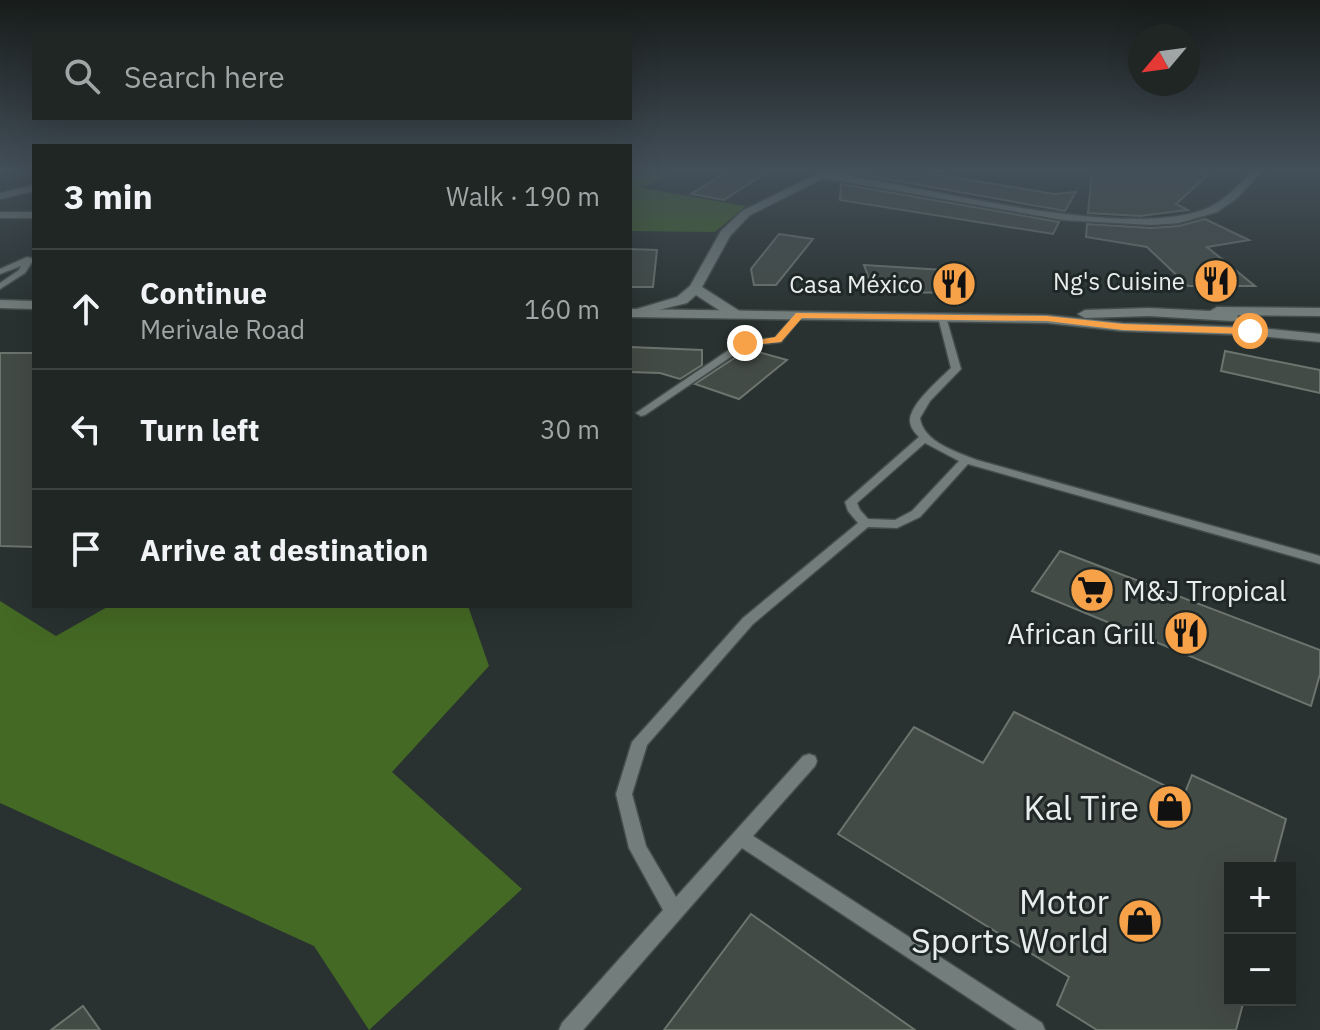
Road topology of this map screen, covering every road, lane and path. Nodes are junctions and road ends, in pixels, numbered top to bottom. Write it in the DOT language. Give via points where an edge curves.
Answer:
graph roads {
  1 [pos="739,220"];
  2 [pos="30,259"];
  3 [pos="0,272"];
  4 [pos="0,287"];
  5 [pos="695,288"];
  6 [pos="0,304"];
  7 [pos="32,305"];
  8 [pos="1149,312"];
  9 [pos="1320,312"];
  10 [pos="632,314"];
  11 [pos="736,315"];
  12 [pos="799,315"];
  13 [pos="942,317"];
  14 [pos="1047,319"];
  15 [pos="1320,325"];
  16 [pos="1316,338"];
  17 [pos="641,413"];
  18 [pos="925,437"];
  19 [pos="966,460"];
  20 [pos="865,523"];
  21 [pos="1320,560"];
  22 [pos="809,761"];
  23 [pos="740,837"];
  24 [pos="674,911"];
  25 [pos="569,1030"];
  26 [pos="1035,1030"];
  1 -- 5 [label="street" via="725,234"];
  2 -- 3 [label="lane"];
  2 -- 4 [label="lane"];
  5 -- 10 [label="street" via="682,300"];
  5 -- 11 [label="street"];
  6 -- 7 [label="street"];
  8 -- 9 [label="street"];
  8 -- 14 [label="street"];
  8 -- 15 [label="street"];
  10 -- 11 [label="street"];
  11 -- 12 [label="street"];
  12 -- 13 [label="street"];
  12 -- 17 [label="lane" via="778,340 745,343"];
  13 -- 14 [label="street"];
  13 -- 18 [label="lane" via="956,369 919,408 914,419"];
  14 -- 16 [label="street"];
  18 -- 19 [label="lane"];
  18 -- 20 [label="lane" via="851,502"];
  19 -- 20 [label="lane" via="916,514 897,524"];
  19 -- 21 [label="lane"];
  20 -- 24 [label="lane" via="748,621 640,742 624,794 638,848"];
  22 -- 23 [label="lane"];
  23 -- 24 [label="lane"];
  23 -- 26 [label="lane"];
  24 -- 25 [label="lane"];
}
